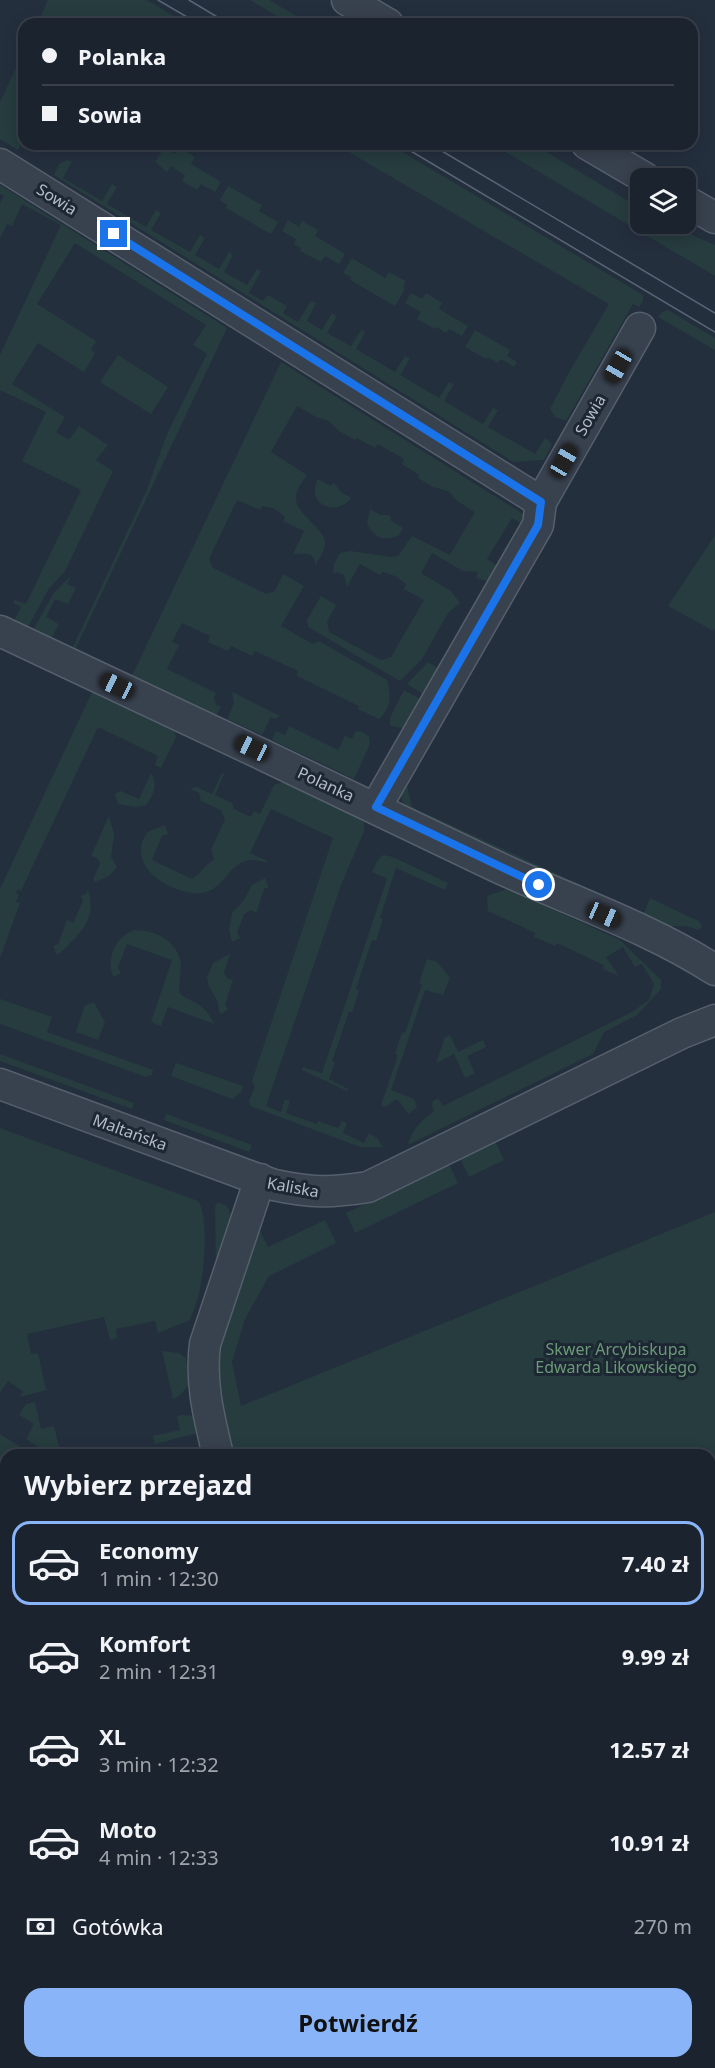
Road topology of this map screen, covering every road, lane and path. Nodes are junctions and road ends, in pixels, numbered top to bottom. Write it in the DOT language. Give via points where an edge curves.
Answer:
graph roads {
  1 [pos="347,0"];
  2 [pos="378,18"];
  3 [pos="597,150"];
  4 [pos="0,164"];
  5 [pos="630,169"];
  6 [pos="696,207"];
  7 [pos="715,218"];
  8 [pos="640,328"];
  9 [pos="541,502"];
  10 [pos="0,631"];
  11 [pos="376,807"];
  12 [pos="715,970"];
  13 [pos="715,998"];
  14 [pos="715,1020"];
  15 [pos="682,1033"];
  16 [pos="0,1084"];
  17 [pos="260,1179"];
  18 [pos="217,1449"];
  1 -- 2 [label="street"];
  3 -- 5 [label="street"];
  4 -- 9 [label="street, Sowia"];
  6 -- 7 [label="street"];
  8 -- 9 [label="street, Sowia"];
  9 -- 11 [label="street, Sowia" via="538,525"];
  10 -- 11 [label="street, Polanka"];
  11 -- 12 [label="street, Polanka" via="495,866 666,942"];
  13 -- 15 [label="street, Kaliska"];
  14 -- 15 [label="street, Kaliska"];
  15 -- 17 [label="street, Kaliska" via="368,1187 329,1193 302,1191"];
  16 -- 17 [label="street, Maltańska"];
  17 -- 18 [label="street, Kaliska" via="205,1344 202,1369"];
}
